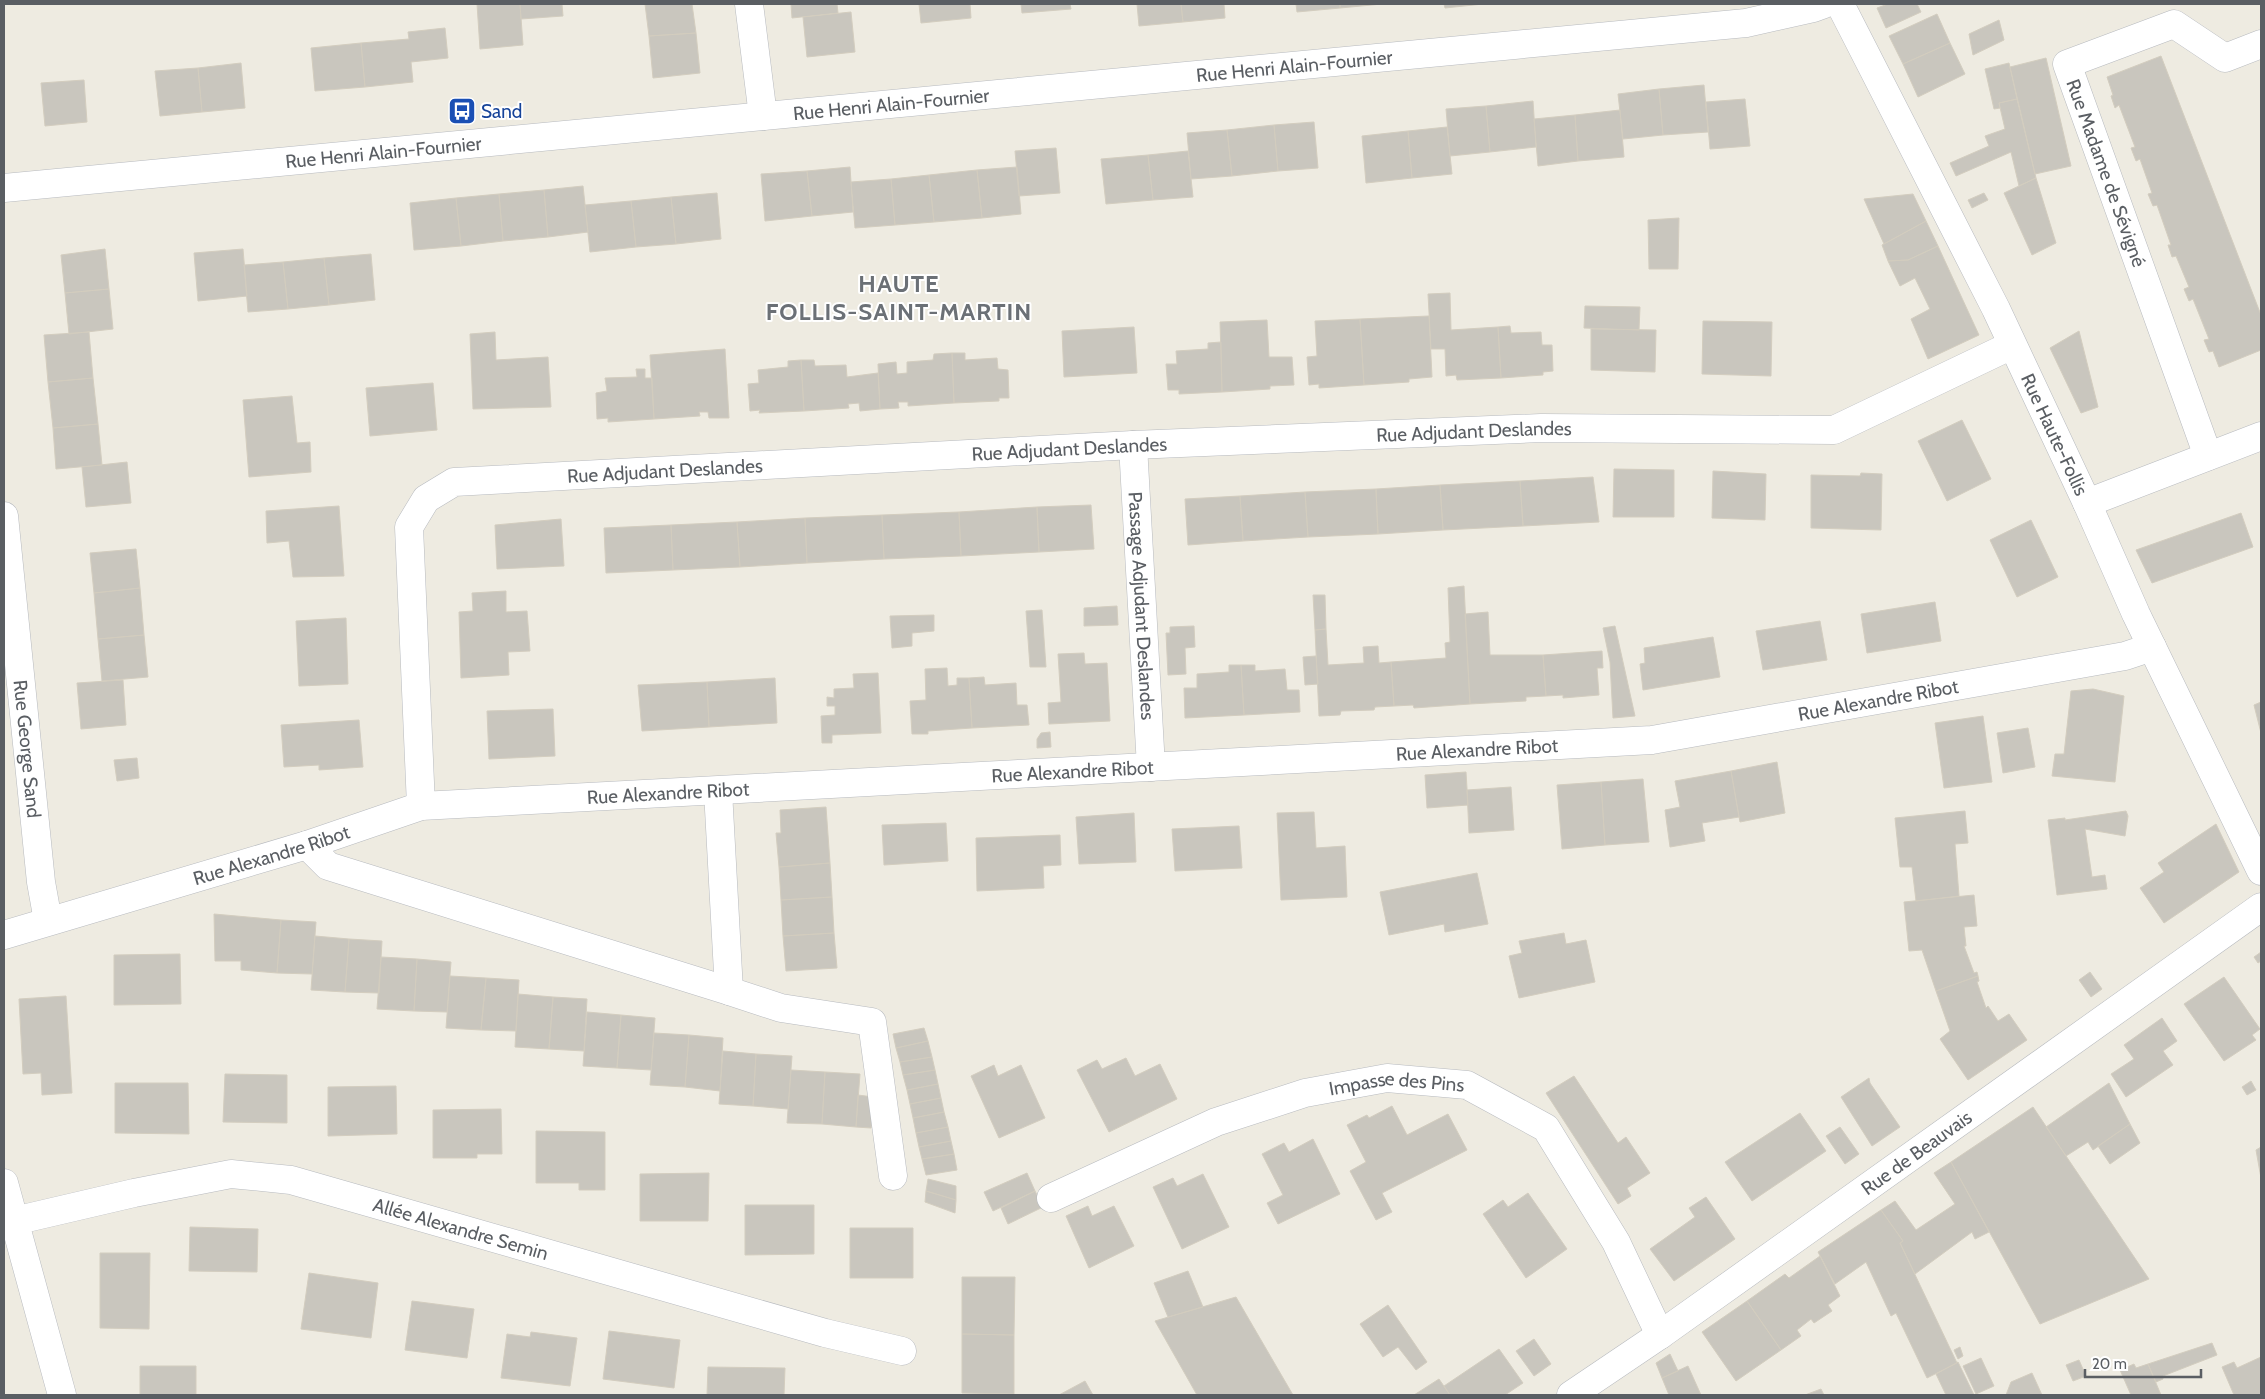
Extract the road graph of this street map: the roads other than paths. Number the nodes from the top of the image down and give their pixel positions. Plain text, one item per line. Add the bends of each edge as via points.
1 (749, 4) edge
2 (1824, 4) edge
3 (1840, 4) edge
4 (2261, 44) edge
5 (762, 116) junction
6 (4, 188) edge
7 (2012, 345) junction
8 (2261, 436) edge
9 (1133, 446) junction
10 (2208, 456) junction
11 (2087, 503) junction
12 (4, 516) edge
13 (2152, 647) junction
14 (1150, 766) junction
15 (718, 791) junction
16 (421, 806) junction
17 (307, 845) junction
18 (2261, 871) edge
19 (2261, 907) edge
20 (48, 921) junction
21 (4, 935) edge
22 (729, 991) junction
23 (893, 1176) dead end
24 (4, 1183) edge
25 (1051, 1198) dead end
26 (14, 1221) junction
27 (1660, 1335) junction
28 (902, 1351) dead end
29 (62, 1395) edge
30 (1571, 1395) edge

1 - 5 street
2 - 5 street, Rue Henri Alain-Fournier via 1746,23
3 - 7 street, Rue Haute-Follis
4 - 10 street, Rue Madame de Sévigné via 2224,58 2174,24 2067,64
5 - 6 street, Rue Henri Alain-Fournier
7 - 9 street, Rue Adjudant Deslandes via 1834,430 1541,428
7 - 11 street, Rue Haute-Follis
8 - 10 street
9 - 14 street, Passage Adjudant Deslandes
9 - 16 street, Rue Adjudant Deslandes via 454,482 426,499 409,526
10 - 11 street
11 - 13 street, Rue Haute-Follis
12 - 20 street, Rue George Sand via 41,882
13 - 14 street, Rue Alexandre Ribot via 2126,656 1652,740
13 - 18 street, Rue Haute-Follis
14 - 15 street, Rue Alexandre Ribot
15 - 16 street, Rue Alexandre Ribot
15 - 22 street
16 - 17 street, Rue Alexandre Ribot
17 - 20 street, Rue Alexandre Ribot
17 - 22 street via 328,866
19 - 27 street, Rue de Beauvais
20 - 21 street, Rue Alexandre Ribot
22 - 23 street via 780,1008 872,1022
24 - 26 street
25 - 27 street, Impasse des Pins via 1216,1122 1305,1093 1387,1078 1467,1085 1546,1128 1616,1242
26 - 28 street, Allée Alexandre Semin via 231,1174 291,1180 825,1333
26 - 29 street
27 - 30 street, Rue de Beauvais

